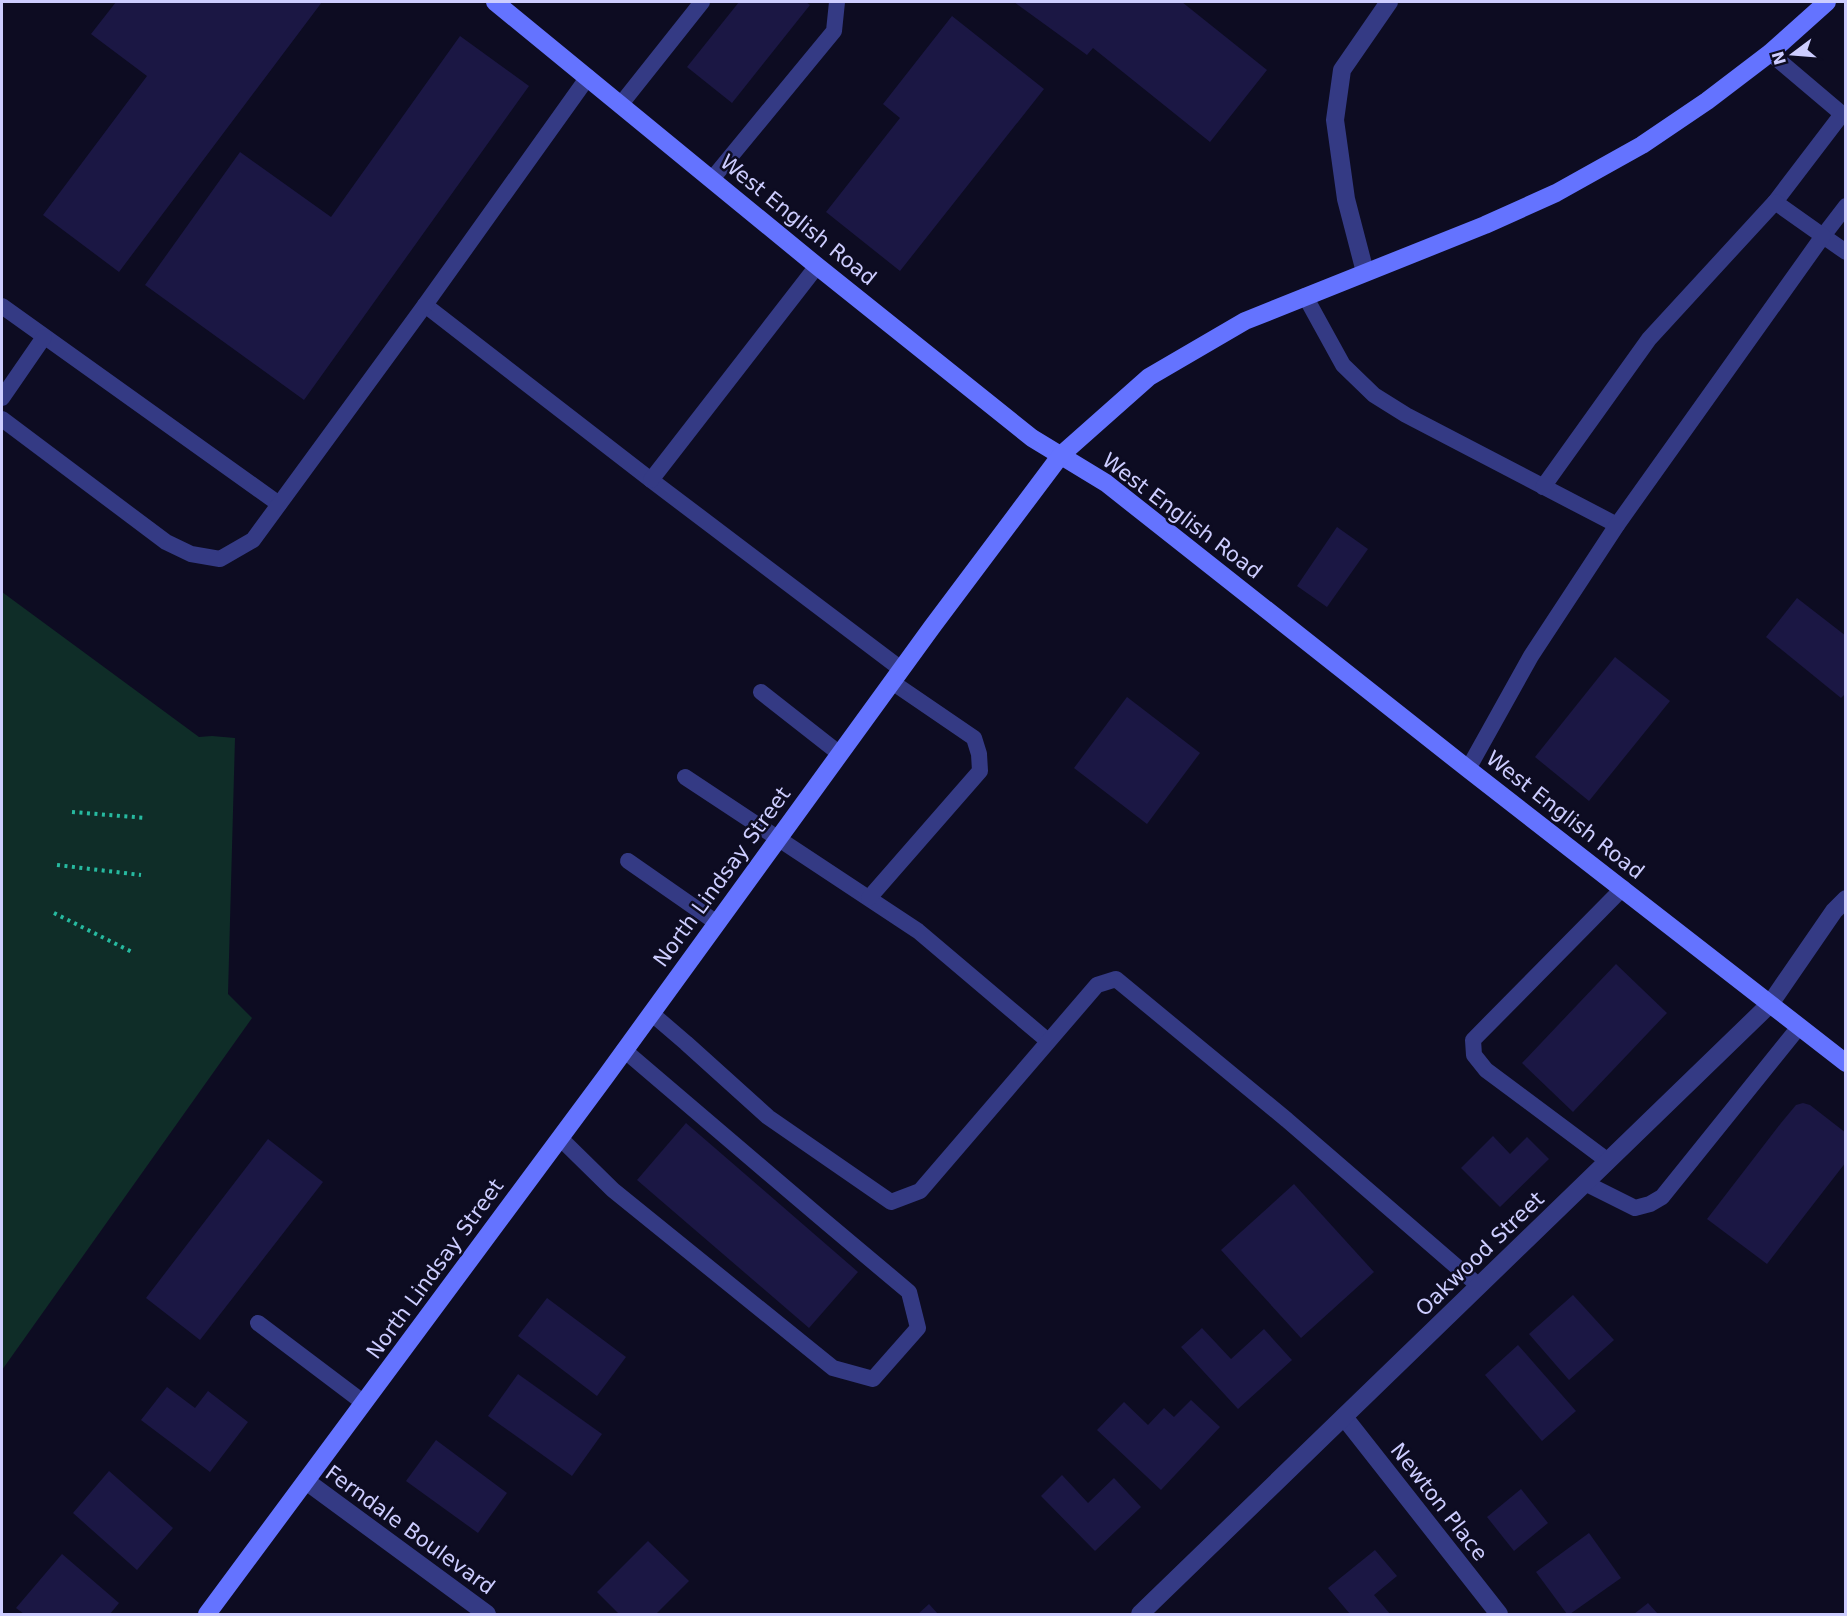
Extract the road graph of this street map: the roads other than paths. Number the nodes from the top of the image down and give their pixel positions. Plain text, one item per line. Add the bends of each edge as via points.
1 (495, 2) edge
2 (702, 2) edge
3 (837, 2) edge
4 (1389, 2) edge
5 (1827, 2) edge
6 (1770, 53) junction
7 (588, 77) junction
8 (621, 104) junction
9 (1844, 115) edge
10 (711, 178) junction
11 (1774, 202) junction
12 (1845, 206) edge
13 (1823, 236) junction
14 (1845, 252) edge
15 (818, 266) junction
16 (1365, 272) junction
17 (1305, 296) junction
18 (425, 305) junction
19 (2, 306) edge
20 (44, 337) junction
21 (2, 398) edge
22 (2, 419) edge
23 (1061, 455) junction
24 (651, 480) junction
25 (1543, 487) junction
26 (279, 504) junction
27 (1617, 525) junction
28 (897, 676) junction
29 (761, 692) dead end
30 (840, 754) junction
31 (1468, 769) junction
32 (685, 777) dead end
33 (778, 839) junction
34 (628, 861) dead end
35 (1845, 885) edge
36 (1623, 888) junction
37 (869, 898) junction
38 (1840, 905) edge
39 (717, 923) junction
40 (1770, 1004) junction
41 (651, 1013) junction
42 (1799, 1027) junction
43 (1048, 1041) junction
44 (624, 1050) junction
45 (1845, 1063) edge
46 (560, 1138) junction
47 (1608, 1161) junction
48 (1585, 1183) junction
49 (1479, 1286) junction
50 (258, 1323) dead end
51 (364, 1403) junction
52 (1344, 1417) junction
53 (306, 1481) junction
54 (207, 1614) edge
55 (487, 1614) edge
56 (1140, 1614) edge
57 (1499, 1614) edge

1 - 7 main road, West English Road
2 - 8 lane
3 - 10 lane via 834,32
4 - 16 street via 1342,70 1335,120 1346,199
5 - 6 main road, North Lindsay Street
6 - 9 lane
6 - 16 main road, North Lindsay Street via 1642,145 1556,192 1485,225
7 - 8 main road, West English Road
7 - 18 lane
8 - 10 main road, West English Road
9 - 11 lane
10 - 15 main road, West English Road
11 - 13 lane
11 - 25 lane via 1649,339
12 - 13 lane
13 - 14 lane
13 - 27 lane
15 - 23 main road, West English Road via 1032,438
15 - 24 lane
16 - 17 main road, North Lindsay Street
17 - 23 main road, North Lindsay Street via 1245,321 1149,377
17 - 25 lane via 1343,365 1374,395
18 - 24 lane
18 - 26 lane
19 - 20 lane
20 - 21 lane
20 - 26 lane
22 - 26 lane via 166,542 191,554 220,559 253,540
23 - 28 main road, North Lindsay Street
23 - 31 main road, West English Road via 1106,483
24 - 28 lane
25 - 27 lane
27 - 31 lane via 1531,656
28 - 30 main road, North Lindsay Street
28 - 37 lane via 974,738 980,771
29 - 30 lane
30 - 33 main road, North Lindsay Street
31 - 36 main road, West English Road
32 - 33 lane
33 - 37 lane
33 - 39 main road, North Lindsay Street
34 - 39 lane
35 - 38 street, Oakwood Street
36 - 40 main road, West English Road
36 - 47 lane via 1473,1040 1474,1055 1486,1070
37 - 43 lane via 918,932
38 - 40 street, Oakwood Street
39 - 41 main road, North Lindsay Street
40 - 42 main road, West English Road
40 - 47 street, Oakwood Street
41 - 43 lane via 768,1117 891,1202 920,1191
41 - 44 main road, North Lindsay Street
42 - 45 main road, West English Road
42 - 48 lane via 1662,1197 1635,1208
43 - 49 lane via 1097,985 1116,979
44 - 46 main road, North Lindsay Street
44 - 46 lane via 909,1292 918,1328 873,1379 833,1368 613,1190
46 - 51 main road, North Lindsay Street
47 - 48 street, Oakwood Street
48 - 49 street, Oakwood Street
49 - 52 street, Oakwood Street
50 - 51 lane
51 - 53 main road, North Lindsay Street
52 - 56 street, Oakwood Street
52 - 57 street, Newton Place
53 - 54 main road, North Lindsay Street
53 - 55 street, Ferndale Boulevard

